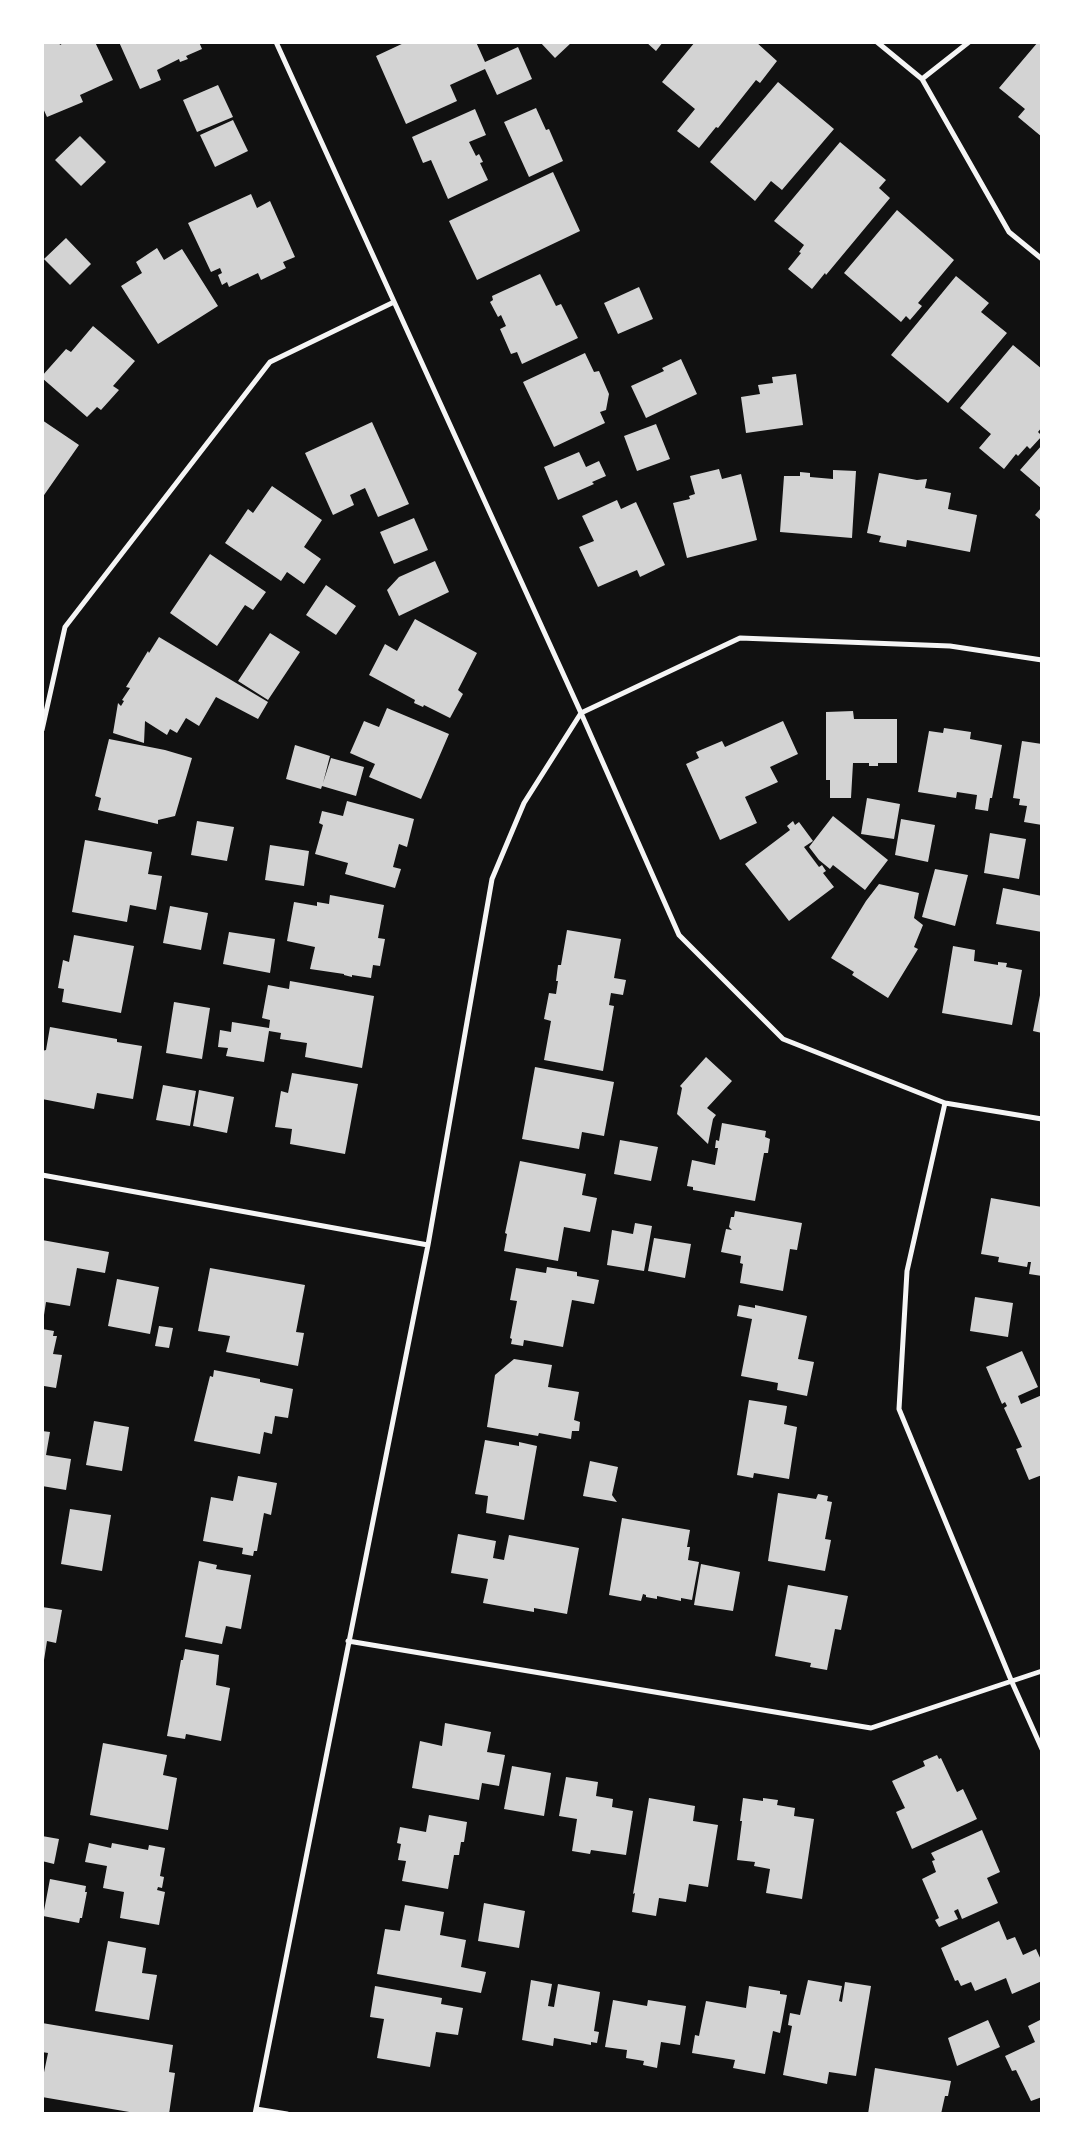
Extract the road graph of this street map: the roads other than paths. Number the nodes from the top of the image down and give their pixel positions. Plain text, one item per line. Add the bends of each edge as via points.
1 (276, 42) edge
2 (877, 42) edge
3 (969, 42) edge
4 (922, 79) junction
5 (1042, 259) edge
6 (394, 302) junction
7 (1042, 660) edge
8 (581, 713) junction
9 (42, 730) edge
10 (945, 1103) junction
11 (1042, 1119) edge
12 (42, 1175) edge
13 (428, 1245) junction
14 (348, 1641) junction
15 (1042, 1671) edge
16 (1011, 1680) junction
17 (1042, 1749) edge
18 (256, 2111) edge
19 (287, 2114) edge

1 - 6 street
2 - 4 street
3 - 4 street
4 - 5 street via 1009,232
6 - 8 street
6 - 9 street via 270,362 65,628
7 - 8 street via 950,646 740,638
8 - 10 street via 679,935 783,1039
8 - 13 street via 524,803 492,879
10 - 11 street
10 - 16 street via 907,1271 898,1409
12 - 13 street
13 - 14 street
14 - 16 street via 870,1728
14 - 18 street
15 - 16 street
16 - 17 street
18 - 19 street

